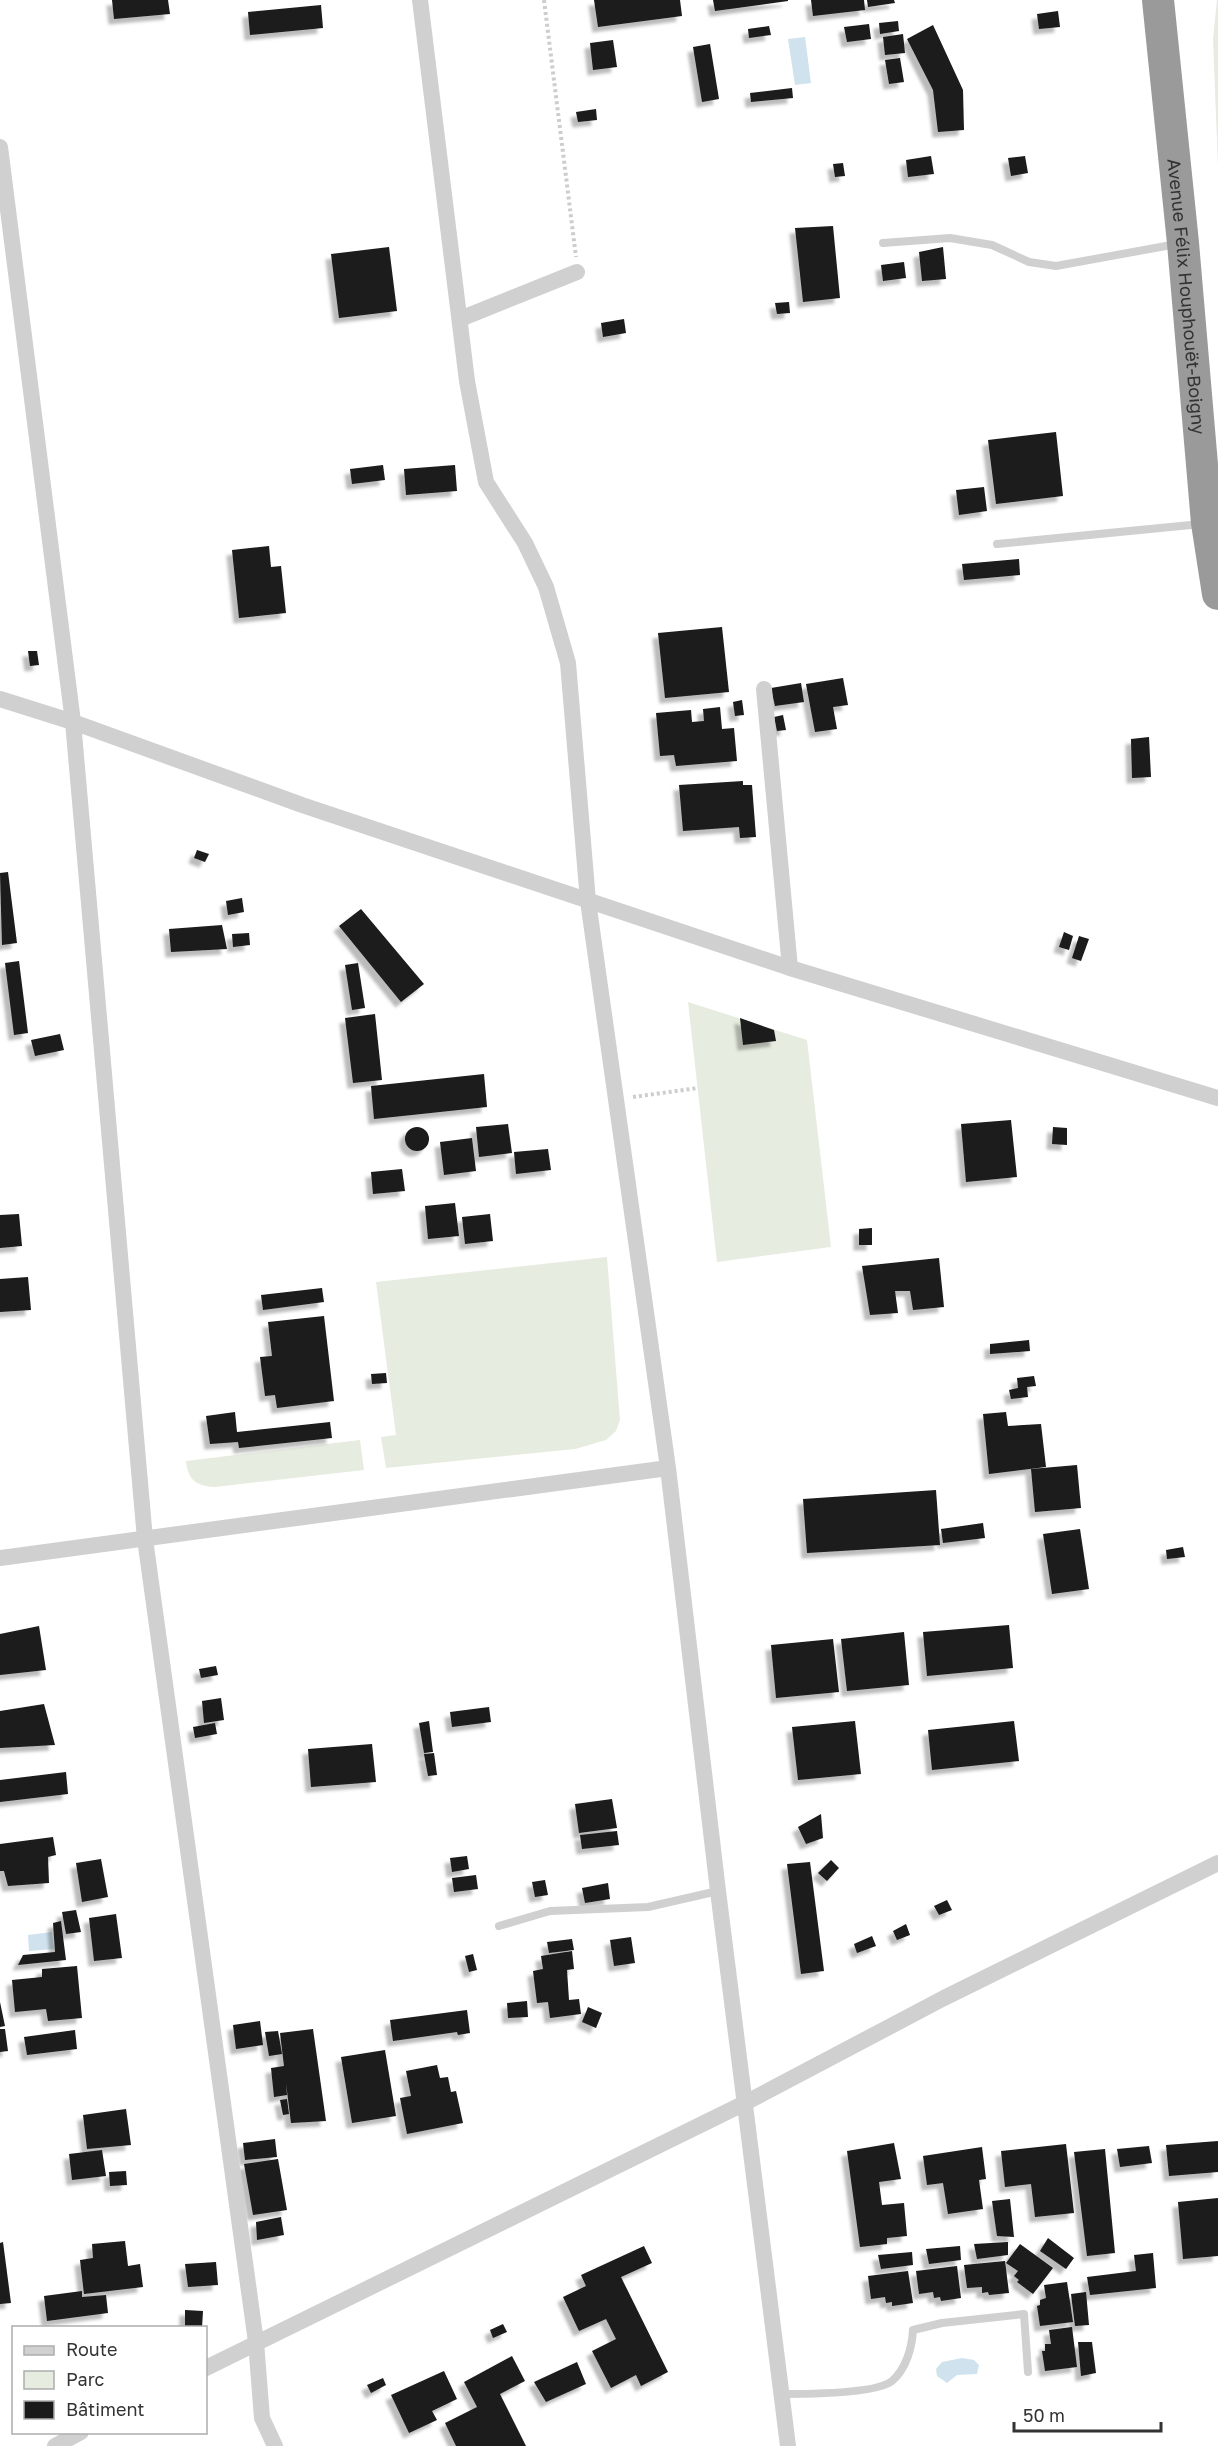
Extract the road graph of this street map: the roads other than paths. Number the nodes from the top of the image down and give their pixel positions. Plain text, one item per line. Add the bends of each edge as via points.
1 (420, 0) edge
2 (1158, 0) edge
3 (0, 147) edge
4 (883, 243) dead end
5 (1183, 243) junction
6 (578, 272) road end
7 (460, 319) junction
8 (1207, 523) junction
9 (997, 544) dead end
10 (1218, 594) edge
11 (764, 689) dead end
12 (0, 699) edge
13 (73, 722) junction
14 (588, 901) junction
15 (790, 968) junction
16 (1218, 1098) edge
17 (668, 1468) junction
18 (145, 1539) junction
19 (0, 1558) edge
20 (1218, 1863) edge
21 (718, 1891) junction
22 (499, 1926) dead end
23 (745, 2103) junction
24 (256, 2342) junction
25 (207, 2367) edge
26 (1028, 2372) dead end
27 (782, 2394) junction
28 (79, 2434) edge
29 (55, 2446) edge
30 (274, 2446) edge
31 (788, 2446) edge

1 - 7 street
2 - 5 highway, Avenue Félix Houphouët-Boigny
3 - 13 street
4 - 5 lane via 951,238 992,246 1029,262 1056,266
5 - 8 highway, Avenue Félix Houphouët-Boigny
6 - 7 street
7 - 14 street via 486,482 525,543 546,587 568,663
8 - 9 lane
8 - 10 highway, Avenue Félix Houphouët-Boigny
11 - 15 street
12 - 13 street
13 - 14 street via 302,805
13 - 18 street
14 - 15 street
14 - 17 street
15 - 16 street
17 - 18 street
17 - 21 street
18 - 19 street
18 - 24 street
20 - 23 street via 944,1998
21 - 22 lane via 648,1907 550,1911
21 - 23 street
23 - 24 street
23 - 27 street
24 - 25 street
24 - 30 street via 262,2418
26 - 27 lane via 1024,2314 914,2330 905,2362 892,2381 875,2389
27 - 31 street
28 - 29 street

